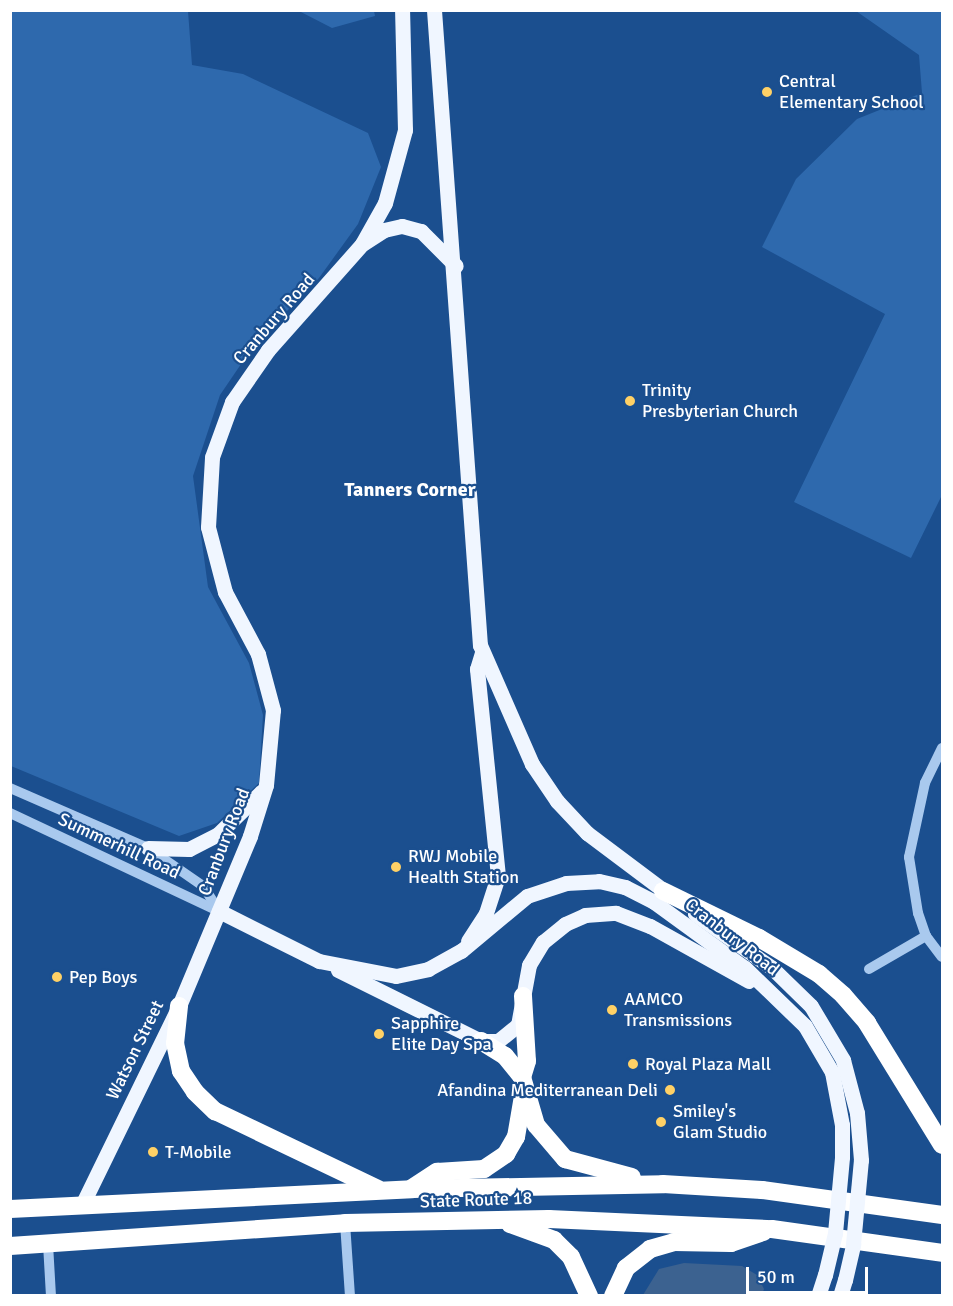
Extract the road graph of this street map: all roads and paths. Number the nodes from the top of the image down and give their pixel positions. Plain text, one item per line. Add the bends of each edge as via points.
1 (402, 10) edge
2 (435, 10) edge
3 (362, 244) junction
4 (456, 266) junction
5 (482, 653) junction
6 (942, 748) edge
7 (267, 785) junction
8 (10, 788) edge
9 (10, 813) edge
10 (148, 848) junction
11 (663, 891) junction
12 (219, 911) junction
13 (926, 936) junction
14 (461, 951) junction
15 (942, 957) edge
16 (319, 961) junction
17 (869, 969) dead end
18 (523, 996) junction
19 (782, 1002) junction
20 (179, 1006) junction
21 (481, 1041) junction
22 (523, 1084) junction
23 (942, 1145) edge
24 (663, 1184) junction
25 (412, 1188) junction
26 (380, 1190) junction
27 (82, 1205) junction
28 (10, 1209) edge
29 (942, 1215) edge
30 (500, 1219) junction
31 (345, 1223) junction
32 (772, 1229) junction
33 (48, 1244) junction
34 (10, 1246) edge
35 (942, 1253) edge
36 (51, 1296) edge
37 (350, 1296) edge
38 (589, 1296) edge
39 (613, 1296) edge
40 (818, 1296) edge
41 (840, 1296) edge

1 - 3 main road, Cranbury Road via 405,129 398,168 385,203
2 - 4 main road, Cranbury Road
3 - 4 main road via 384,230 402,226 421,231
3 - 7 main road, Cranbury Road via 268,350 232,402 212,457 208,527 225,592 258,654 273,710
4 - 5 main road, Cranbury Road
5 - 11 main road, Cranbury Road via 495,672 512,723 532,764 558,801 587,833
5 - 14 main road via 477,669 498,876 486,913
6 - 13 street via 925,783 909,857
7 - 10 main road via 245,812 217,836 189,849
7 - 12 main road, Cranbury Road
8 - 10 street, Summerhill Road
9 - 12 street, Summerhill Road
10 - 12 street, Summerhill Road via 202,886
11 - 23 highway via 759,938 819,974 843,995 867,1023
11 - 41 main road, Cranbury Road, bridge via 772,968 812,1006 843,1060 857,1113 861,1160 853,1244
12 - 16 main road, Cranbury Road
12 - 20 main road, Watson Street
13 - 15 street
13 - 17 street
14 - 16 main road, Cranbury Road via 428,969 396,976
14 - 19 main road, Cranbury Road via 527,896 566,883 598,881 654,902 744,968
16 - 21 main road
18 - 19 main road via 529,965 543,942 565,924 585,915 616,913 650,926
18 - 21 main road via 518,1025 510,1034 498,1041
18 - 22 highway via 527,1061
19 - 40 main road, Cranbury Road, bridge via 806,1026 832,1072 842,1125 836,1233
20 - 26 highway via 175,1043 182,1071 195,1092 215,1111
20 - 27 main road, Watson Street
21 - 22 highway via 505,1056
22 - 24 highway via 536,1125 565,1159
22 - 25 highway via 516,1137 506,1154 484,1169 437,1173
24 - 25 highway, State Route 18
24 - 29 highway, State Route 18 via 762,1190
25 - 26 highway, State Route 18
26 - 27 highway, State Route 18
27 - 28 highway, State Route 18
30 - 31 highway, State Route 18
30 - 32 highway, State Route 18 via 658,1221
30 - 38 highway via 554,1240 571,1257
31 - 33 highway, State Route 18
31 - 37 street
32 - 35 highway, State Route 18
32 - 39 highway via 730,1243 674,1242 650,1249 626,1268
33 - 34 highway, State Route 18
33 - 36 street

